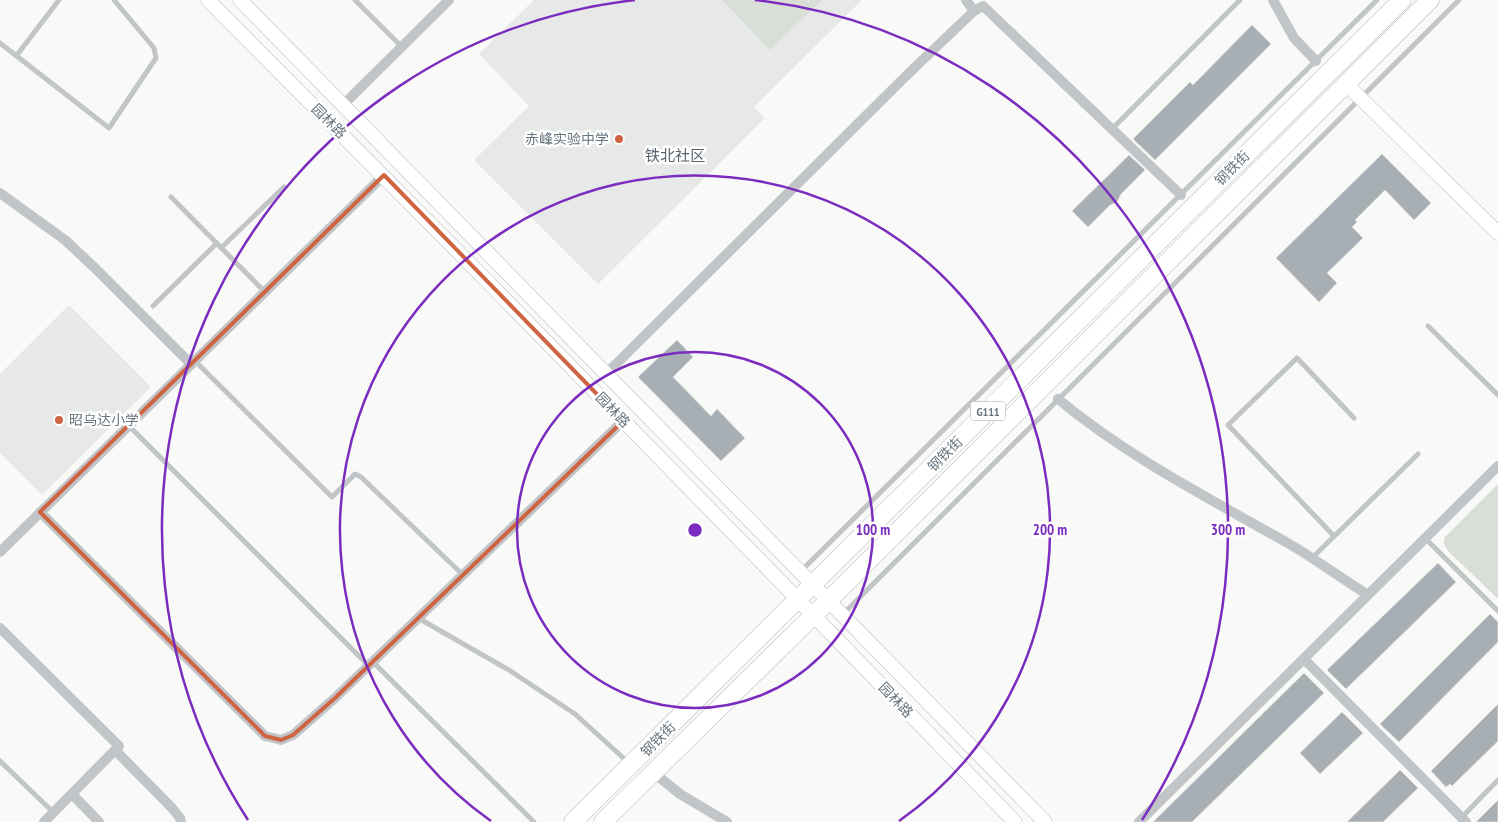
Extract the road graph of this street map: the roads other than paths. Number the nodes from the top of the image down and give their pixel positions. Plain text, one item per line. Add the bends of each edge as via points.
1 (59, 0) edge
2 (114, 0) edge
3 (208, 0) edge
4 (240, 0) edge
5 (354, 0) edge
6 (449, 0) edge
7 (966, 0) edge
8 (1240, 0) edge
9 (1272, 0) edge
10 (1377, 0) edge
11 (1402, 0) edge
12 (1430, 0) edge
13 (1459, 0) edge
14 (974, 12) junction
15 (0, 42) edge
16 (402, 47) junction
17 (17, 56) junction
18 (1316, 61) junction
19 (1346, 84) junction
20 (1360, 98) junction
21 (343, 105) junction
22 (1112, 129) junction
23 (384, 175) junction
24 (284, 187) dead end
25 (0, 193) edge
26 (1181, 195) junction
27 (171, 197) dead end
28 (1498, 233) edge
29 (219, 246) junction
30 (265, 292) junction
31 (153, 306) dead end
32 (1428, 326) dead end
33 (193, 362) junction
34 (606, 373) junction
35 (1498, 395) edge
36 (1058, 399) junction
37 (1354, 418) dead end
38 (623, 420) junction
39 (129, 426) junction
40 (1418, 454) dead end
41 (1498, 466) edge
42 (40, 512) junction
43 (1334, 536) junction
44 (1425, 538) junction
45 (0, 552) edge
46 (1312, 559) junction
47 (801, 572) junction
48 (463, 575) junction
49 (814, 584) junction
50 (1368, 596) junction
51 (798, 600) junction
52 (829, 600) junction
53 (1498, 612) edge
54 (843, 614) junction
55 (814, 616) junction
56 (418, 618) junction
57 (0, 628) edge
58 (1304, 659) junction
59 (370, 663) junction
60 (115, 750) junction
61 (0, 761) edge
62 (632, 765) junction
63 (654, 773) junction
64 (1498, 780) edge
65 (72, 794) junction
66 (53, 813) junction
67 (1464, 820) edge
68 (44, 822) edge
69 (99, 822) edge
70 (181, 822) edge
71 (534, 822) edge
72 (574, 822) edge
73 (603, 822) edge
74 (726, 822) edge
75 (1015, 822) edge
76 (1045, 822) edge
77 (1139, 822) edge

1 - 17 lane
2 - 17 lane via 154,48 156,58 109,128
3 - 23 street, 园林路
4 - 21 street, 园林路
5 - 16 lane
6 - 16 street
7 - 14 street
8 - 22 lane
9 - 18 street via 1294,38
10 - 18 lane
11 - 49 highway, 钢铁街 / G111
12 - 19 highway, 钢铁街
13 - 20 lane
14 - 22 street via 983,6
14 - 34 street
15 - 17 lane
16 - 21 street
18 - 26 lane
19 - 20 street
19 - 52 highway, 钢铁街
20 - 28 street
20 - 36 lane
21 - 34 street, 园林路
22 - 26 street
23 - 30 street
23 - 38 street, 园林路
24 - 29 lane
25 - 33 street via 64,240
26 - 47 lane
27 - 29 lane
29 - 30 lane
29 - 31 lane
30 - 33 street
32 - 35 lane
33 - 39 street
33 - 48 lane via 332,497 355,474 361,477
34 - 47 street, 园林路
36 - 46 street via 1089,425 1138,458
36 - 54 lane
37 - 43 lane via 1297,358 1228,424
38 - 48 street
38 - 51 street, 园林路
39 - 42 street
39 - 59 lane
40 - 43 lane
41 - 44 street
42 - 45 street
42 - 59 street via 264,736 281,740 293,735
43 - 46 lane
44 - 50 street
44 - 53 lane
46 - 50 street
47 - 49 street, 园林路
48 - 56 street
49 - 51 highway, 钢铁街 / G111
49 - 52 street, 园林路
50 - 58 street
51 - 55 street, 园林路
51 - 62 highway, 钢铁街 / G111
52 - 54 street, 园林路
52 - 55 highway, 钢铁街
54 - 76 street, 园林路
55 - 63 highway, 钢铁街
55 - 75 street, 园林路
56 - 59 street
56 - 62 lane via 509,670 567,709
57 - 60 street via 119,746
58 - 67 street
58 - 77 street
59 - 71 lane
60 - 65 street
60 - 70 street via 172,808
61 - 66 lane
62 - 72 highway, 钢铁街 / G111
63 - 73 highway, 钢铁街
63 - 74 street via 680,794
64 - 67 lane
65 - 66 street
65 - 69 street
66 - 68 street

